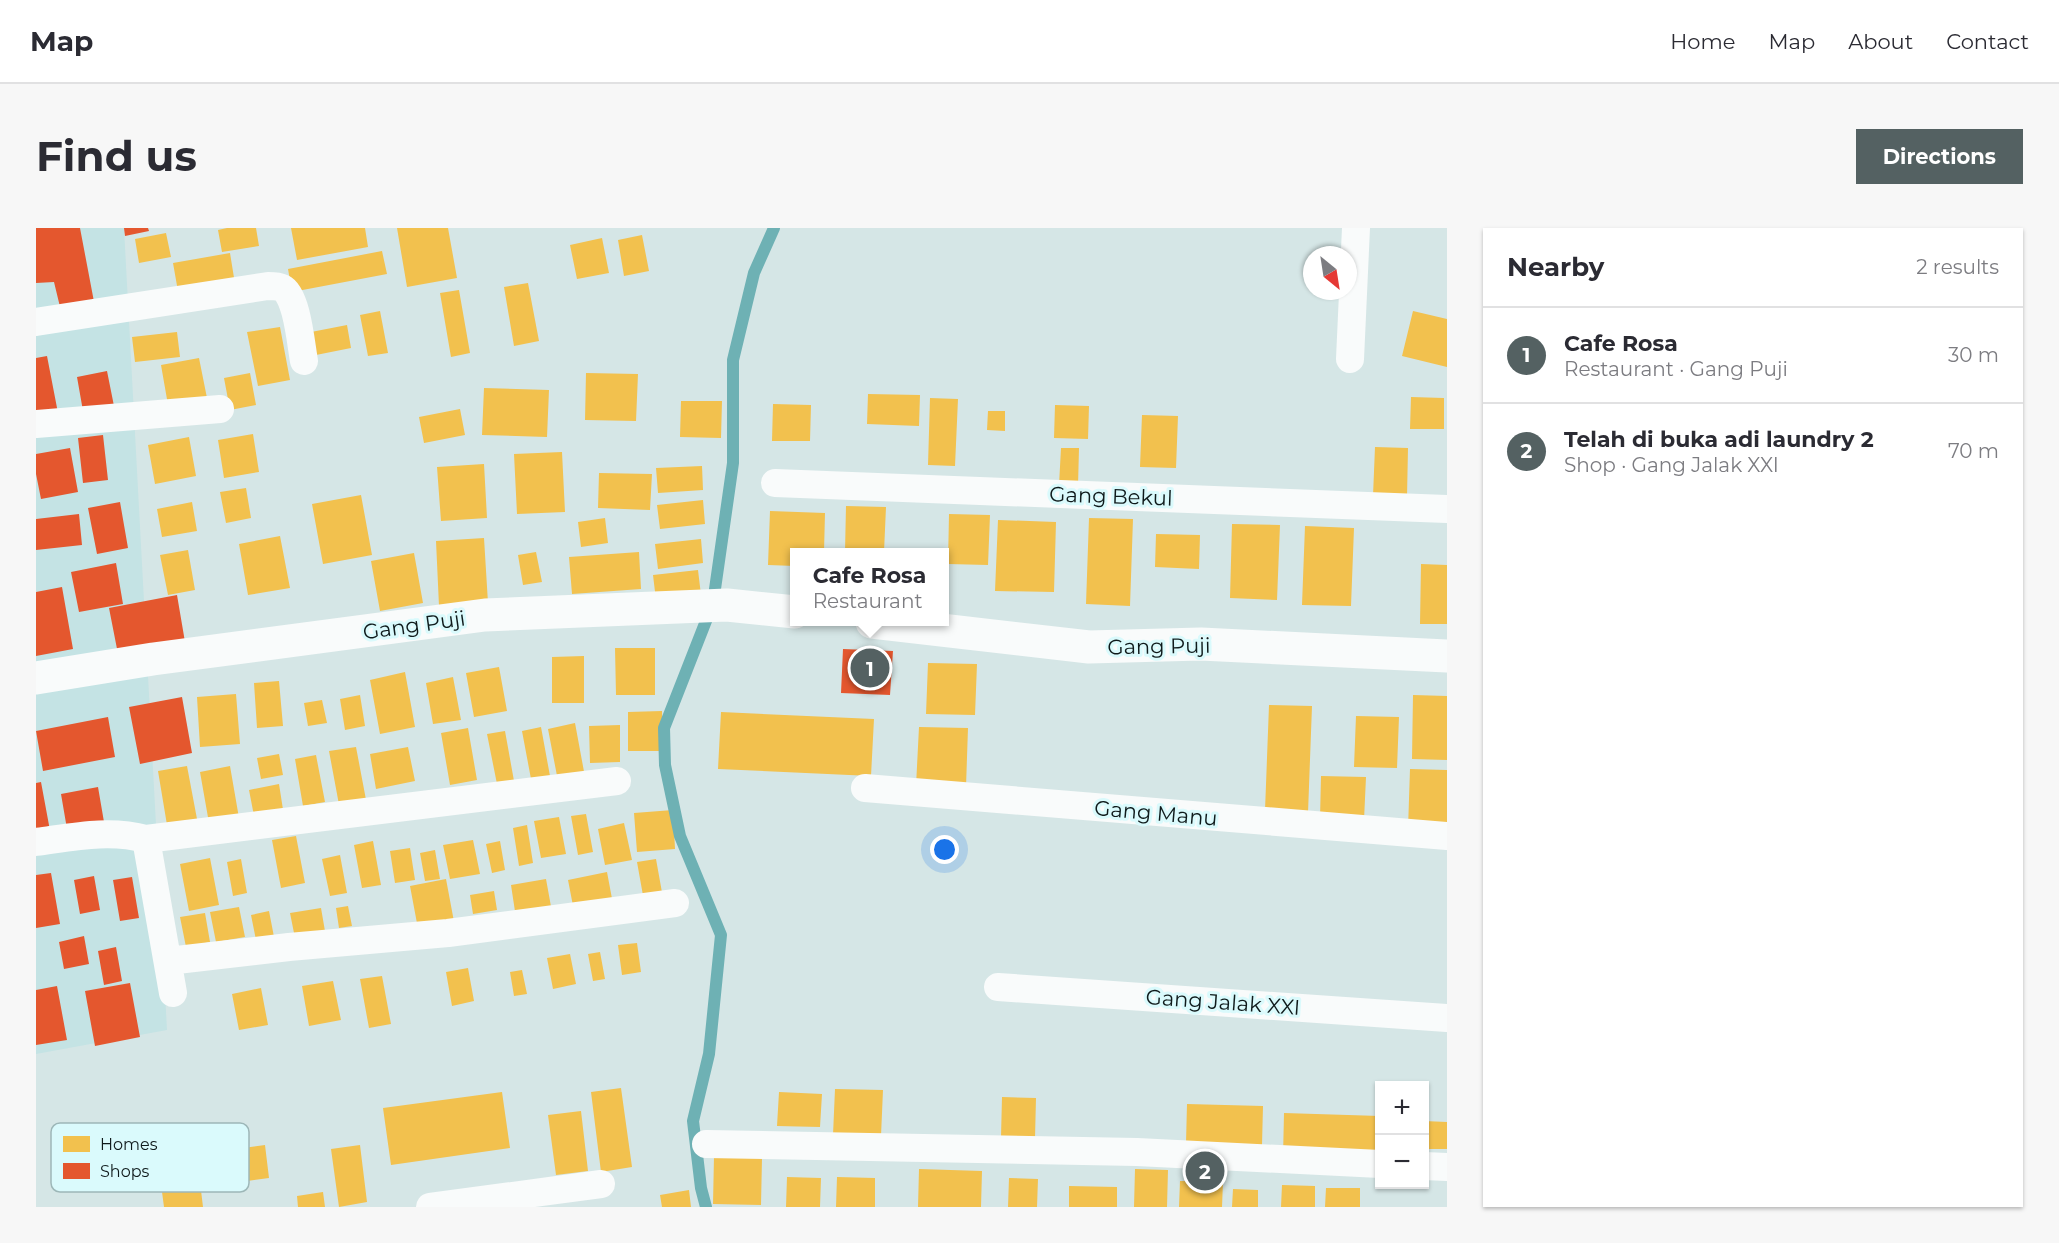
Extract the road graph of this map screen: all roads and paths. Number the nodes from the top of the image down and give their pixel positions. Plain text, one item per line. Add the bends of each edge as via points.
1 (1356, 228) edge
2 (36, 322) edge
3 (1350, 359) dead end
4 (304, 362) dead end
5 (220, 409) dead end
6 (36, 424) edge
7 (775, 483) dead end
8 (1447, 510) edge
9 (790, 611) edge
10 (914, 626) edge
11 (1447, 656) edge
12 (36, 678) edge
13 (617, 781) dead end
14 (865, 788) dead end
15 (1447, 836) edge
16 (146, 839) junction
17 (36, 842) edge
18 (675, 903) dead end
19 (168, 962) junction
20 (998, 987) dead end
21 (173, 993) dead end
22 (1447, 1018) edge
23 (706, 1144) dead end
24 (1375, 1164) edge
25 (1429, 1166) edge
26 (1447, 1167) edge
27 (601, 1184) dead end
28 (430, 1207) edge

1 - 3 street
2 - 4 street via 281,287 293,302
5 - 6 street
7 - 8 street, Gang Bekul
9 - 12 street, Gang Puji via 727,605 485,615
10 - 11 street, Gang Puji via 1089,647 1201,644
13 - 16 street
14 - 15 street, Gang Manu
16 - 17 street via 111,832
16 - 19 street
18 - 19 street via 448,933
19 - 21 street
20 - 22 street, Gang Jalak XXI
23 - 24 street via 1137,1152
25 - 26 street
27 - 28 street

